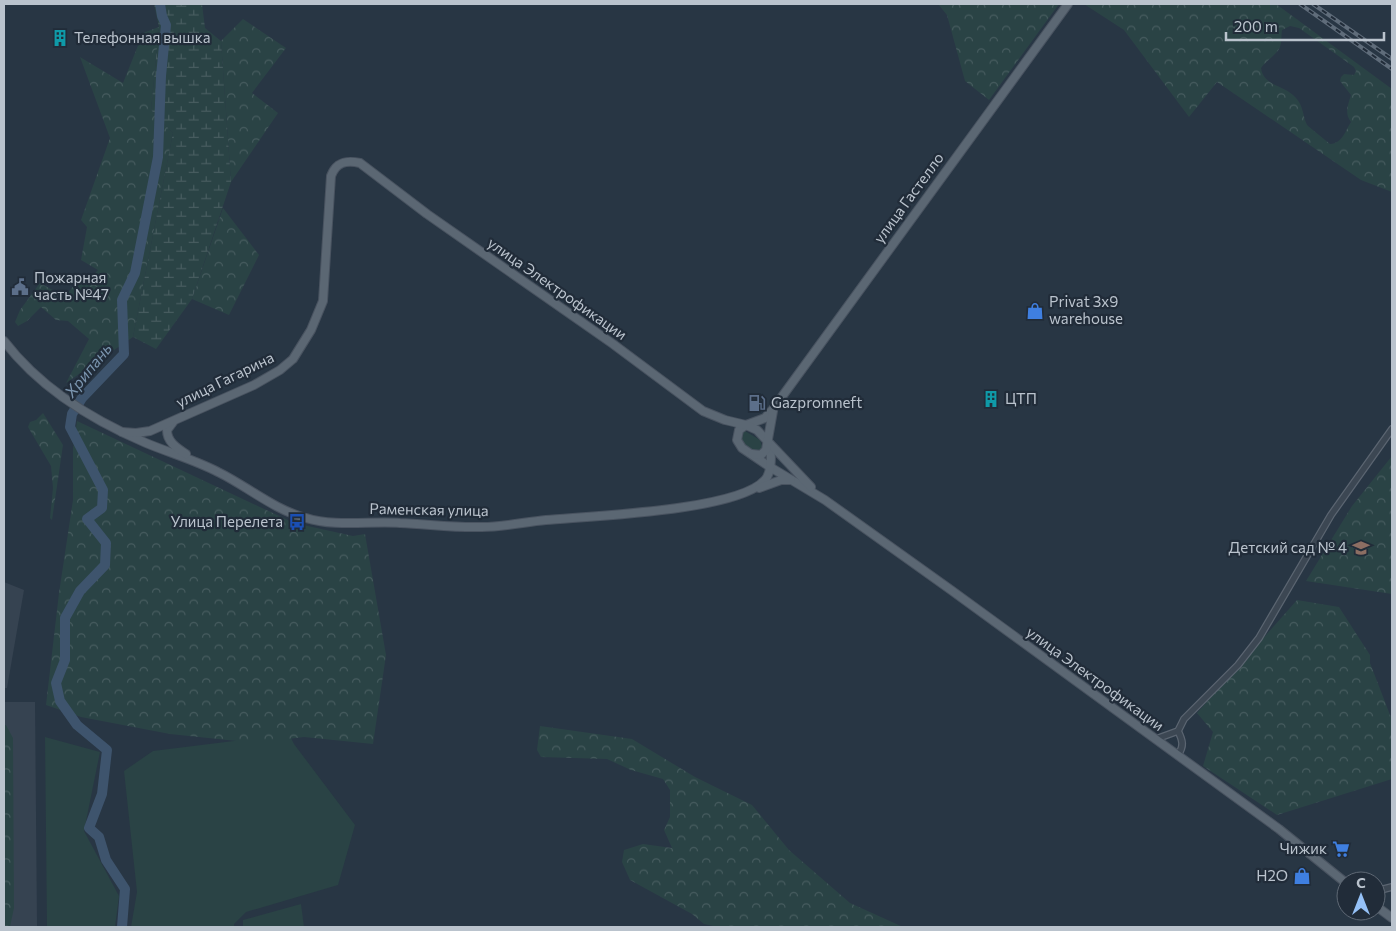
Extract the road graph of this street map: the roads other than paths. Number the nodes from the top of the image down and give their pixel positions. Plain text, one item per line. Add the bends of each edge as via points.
1 (1068, 4) edge
2 (360, 163) joint
3 (4, 341) edge
4 (774, 409) junction
5 (174, 420) junction
6 (746, 425) junction
7 (1392, 429) edge
8 (150, 431) junction
9 (122, 432) junction
10 (768, 441) junction
11 (148, 444) junction
12 (751, 454) junction
13 (194, 460) junction
14 (770, 467) junction
15 (791, 480) junction
16 (748, 492) junction
17 (825, 500) junction
18 (1178, 731) junction
19 (1156, 739) junction
20 (1178, 756) junction
21 (1336, 875) edge

1 - 4 main road, улица Гастелло
2 - 5 main road, улица Гагарина via 346,161 335,167 331,176 323,301 311,330 293,359 254,384
2 - 6 main road, улица Электрофикации via 703,411
3 - 9 main road, Раменская улица via 37,377 70,402
4 - 6 main road, улица Гастелло via 766,418
4 - 10 main road, улица Гастелло
5 - 8 main road, улица Гагарина
5 - 13 main road via 167,430 168,438
6 - 10 main road
6 - 12 main road via 739,430 736,440
7 - 18 street via 1330,514 1259,638 1238,665 1184,719
8 - 9 main road, улица Гагарина
8 - 11 main road via 161,433 164,438 160,445
9 - 11 main road, Раменская улица
10 - 12 main road via 764,453
10 - 14 main road, улица Гастелло
10 - 17 main road via 801,479
11 - 13 main road, Раменская улица
12 - 14 main road
13 - 16 main road, Раменская улица via 289,512 318,521 483,527 676,508 725,500
14 - 15 main road
14 - 16 main road, Раменская улица via 765,481
15 - 16 main road via 781,480
15 - 17 main road
17 - 19 main road, улица Электрофикации
18 - 19 street
18 - 20 street via 1183,743
19 - 20 main road, улица Электрофикации
20 - 21 main road, улица Электрофикации

